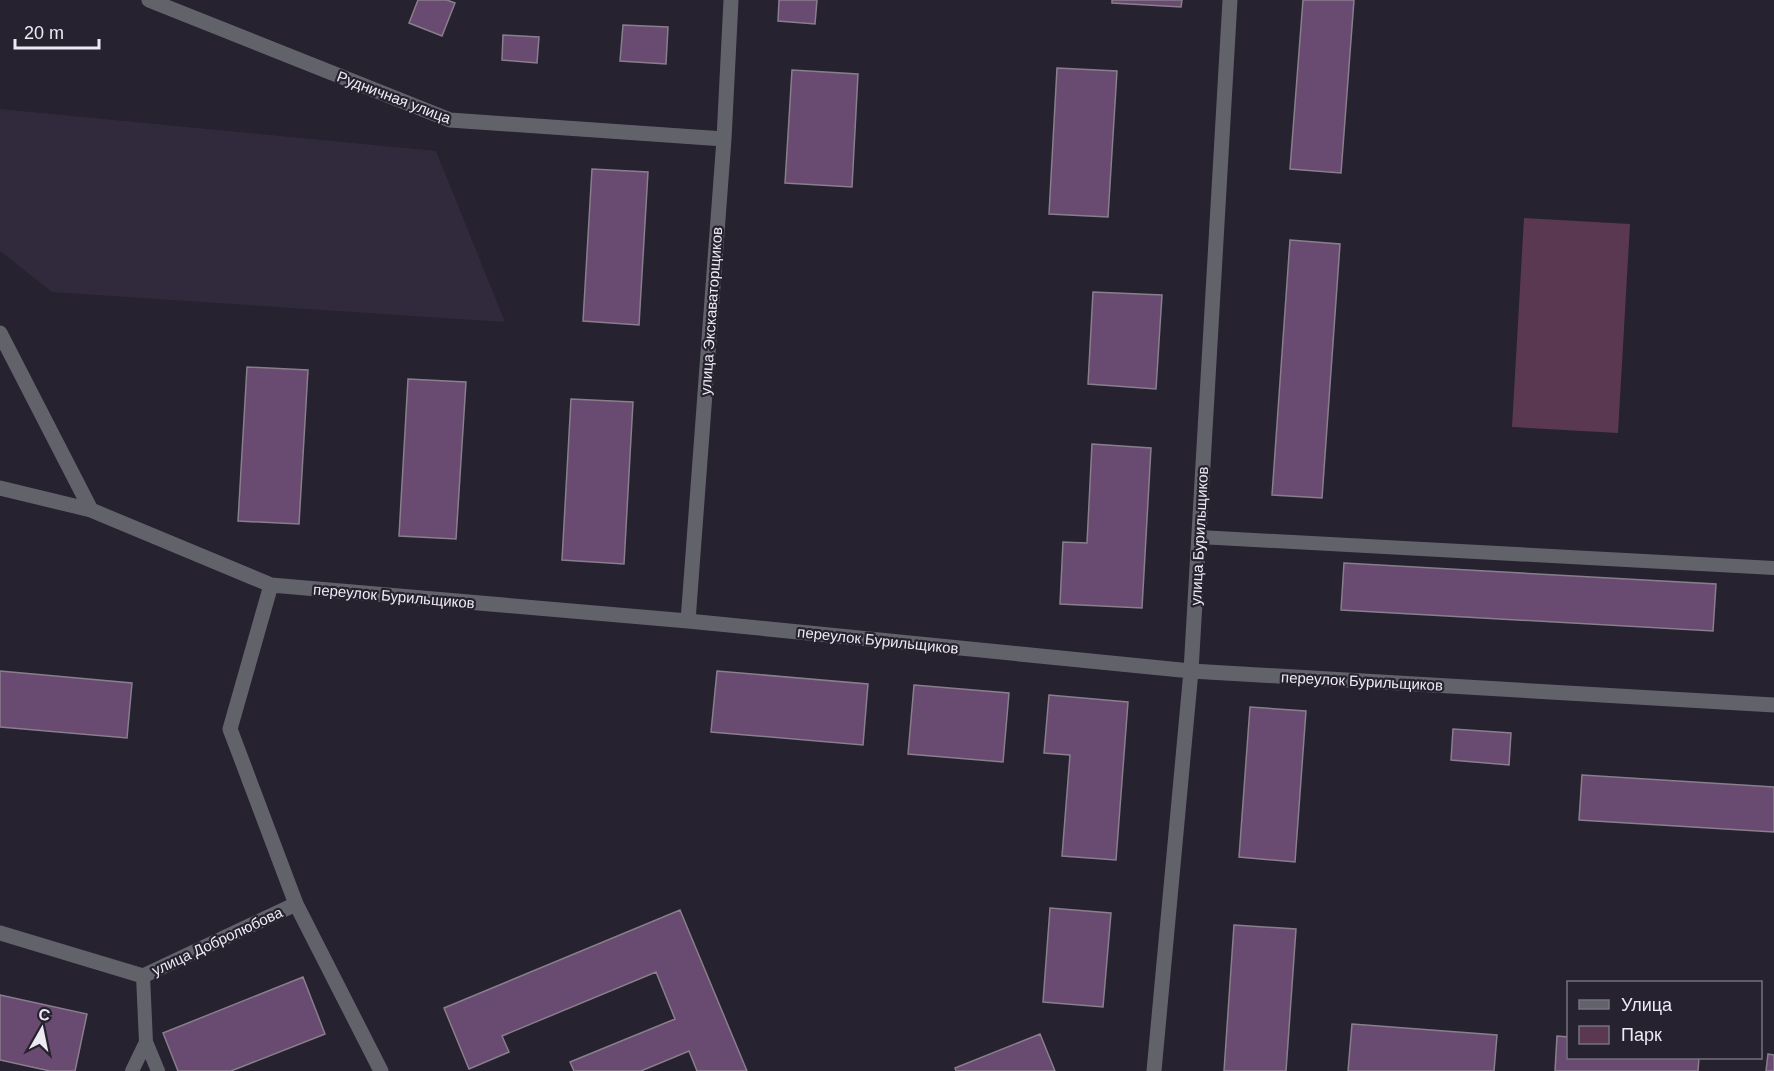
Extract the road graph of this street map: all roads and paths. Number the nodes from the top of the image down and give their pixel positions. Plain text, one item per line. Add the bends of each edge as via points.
1 (149, 0) edge
2 (731, 0) edge
3 (1230, 0) edge
4 (724, 139) junction
5 (0, 333) edge
6 (0, 488) edge
7 (92, 510) junction
8 (1199, 537) junction
9 (1774, 568) edge
10 (272, 585) junction
11 (688, 621) junction
12 (1191, 671) junction
13 (1774, 705) edge
14 (296, 904) junction
15 (0, 933) edge
16 (143, 976) junction
17 (146, 1042) junction
18 (378, 1070) edge
19 (132, 1071) edge
20 (158, 1071) edge
21 (1154, 1071) edge

1 - 4 street, Рудничная улица via 450,120
2 - 4 street, улица Экскаваторщиков
3 - 8 street, улица Бурильщиков
4 - 11 street, улица Экскаваторщиков
5 - 7 street
6 - 7 street, переулок Бурильщиков
7 - 10 street, переулок Бурильщиков
8 - 9 lane
8 - 12 street, улица Бурильщиков
10 - 11 street, переулок Бурильщиков
10 - 14 street via 230,729
11 - 12 street, переулок Бурильщиков
12 - 13 street, переулок Бурильщиков
12 - 21 street, улица Бурильщиков
14 - 16 street, улица Добролюбова
14 - 18 street
15 - 16 street, улица Добролюбова
16 - 17 lane
17 - 19 lane
17 - 20 lane

